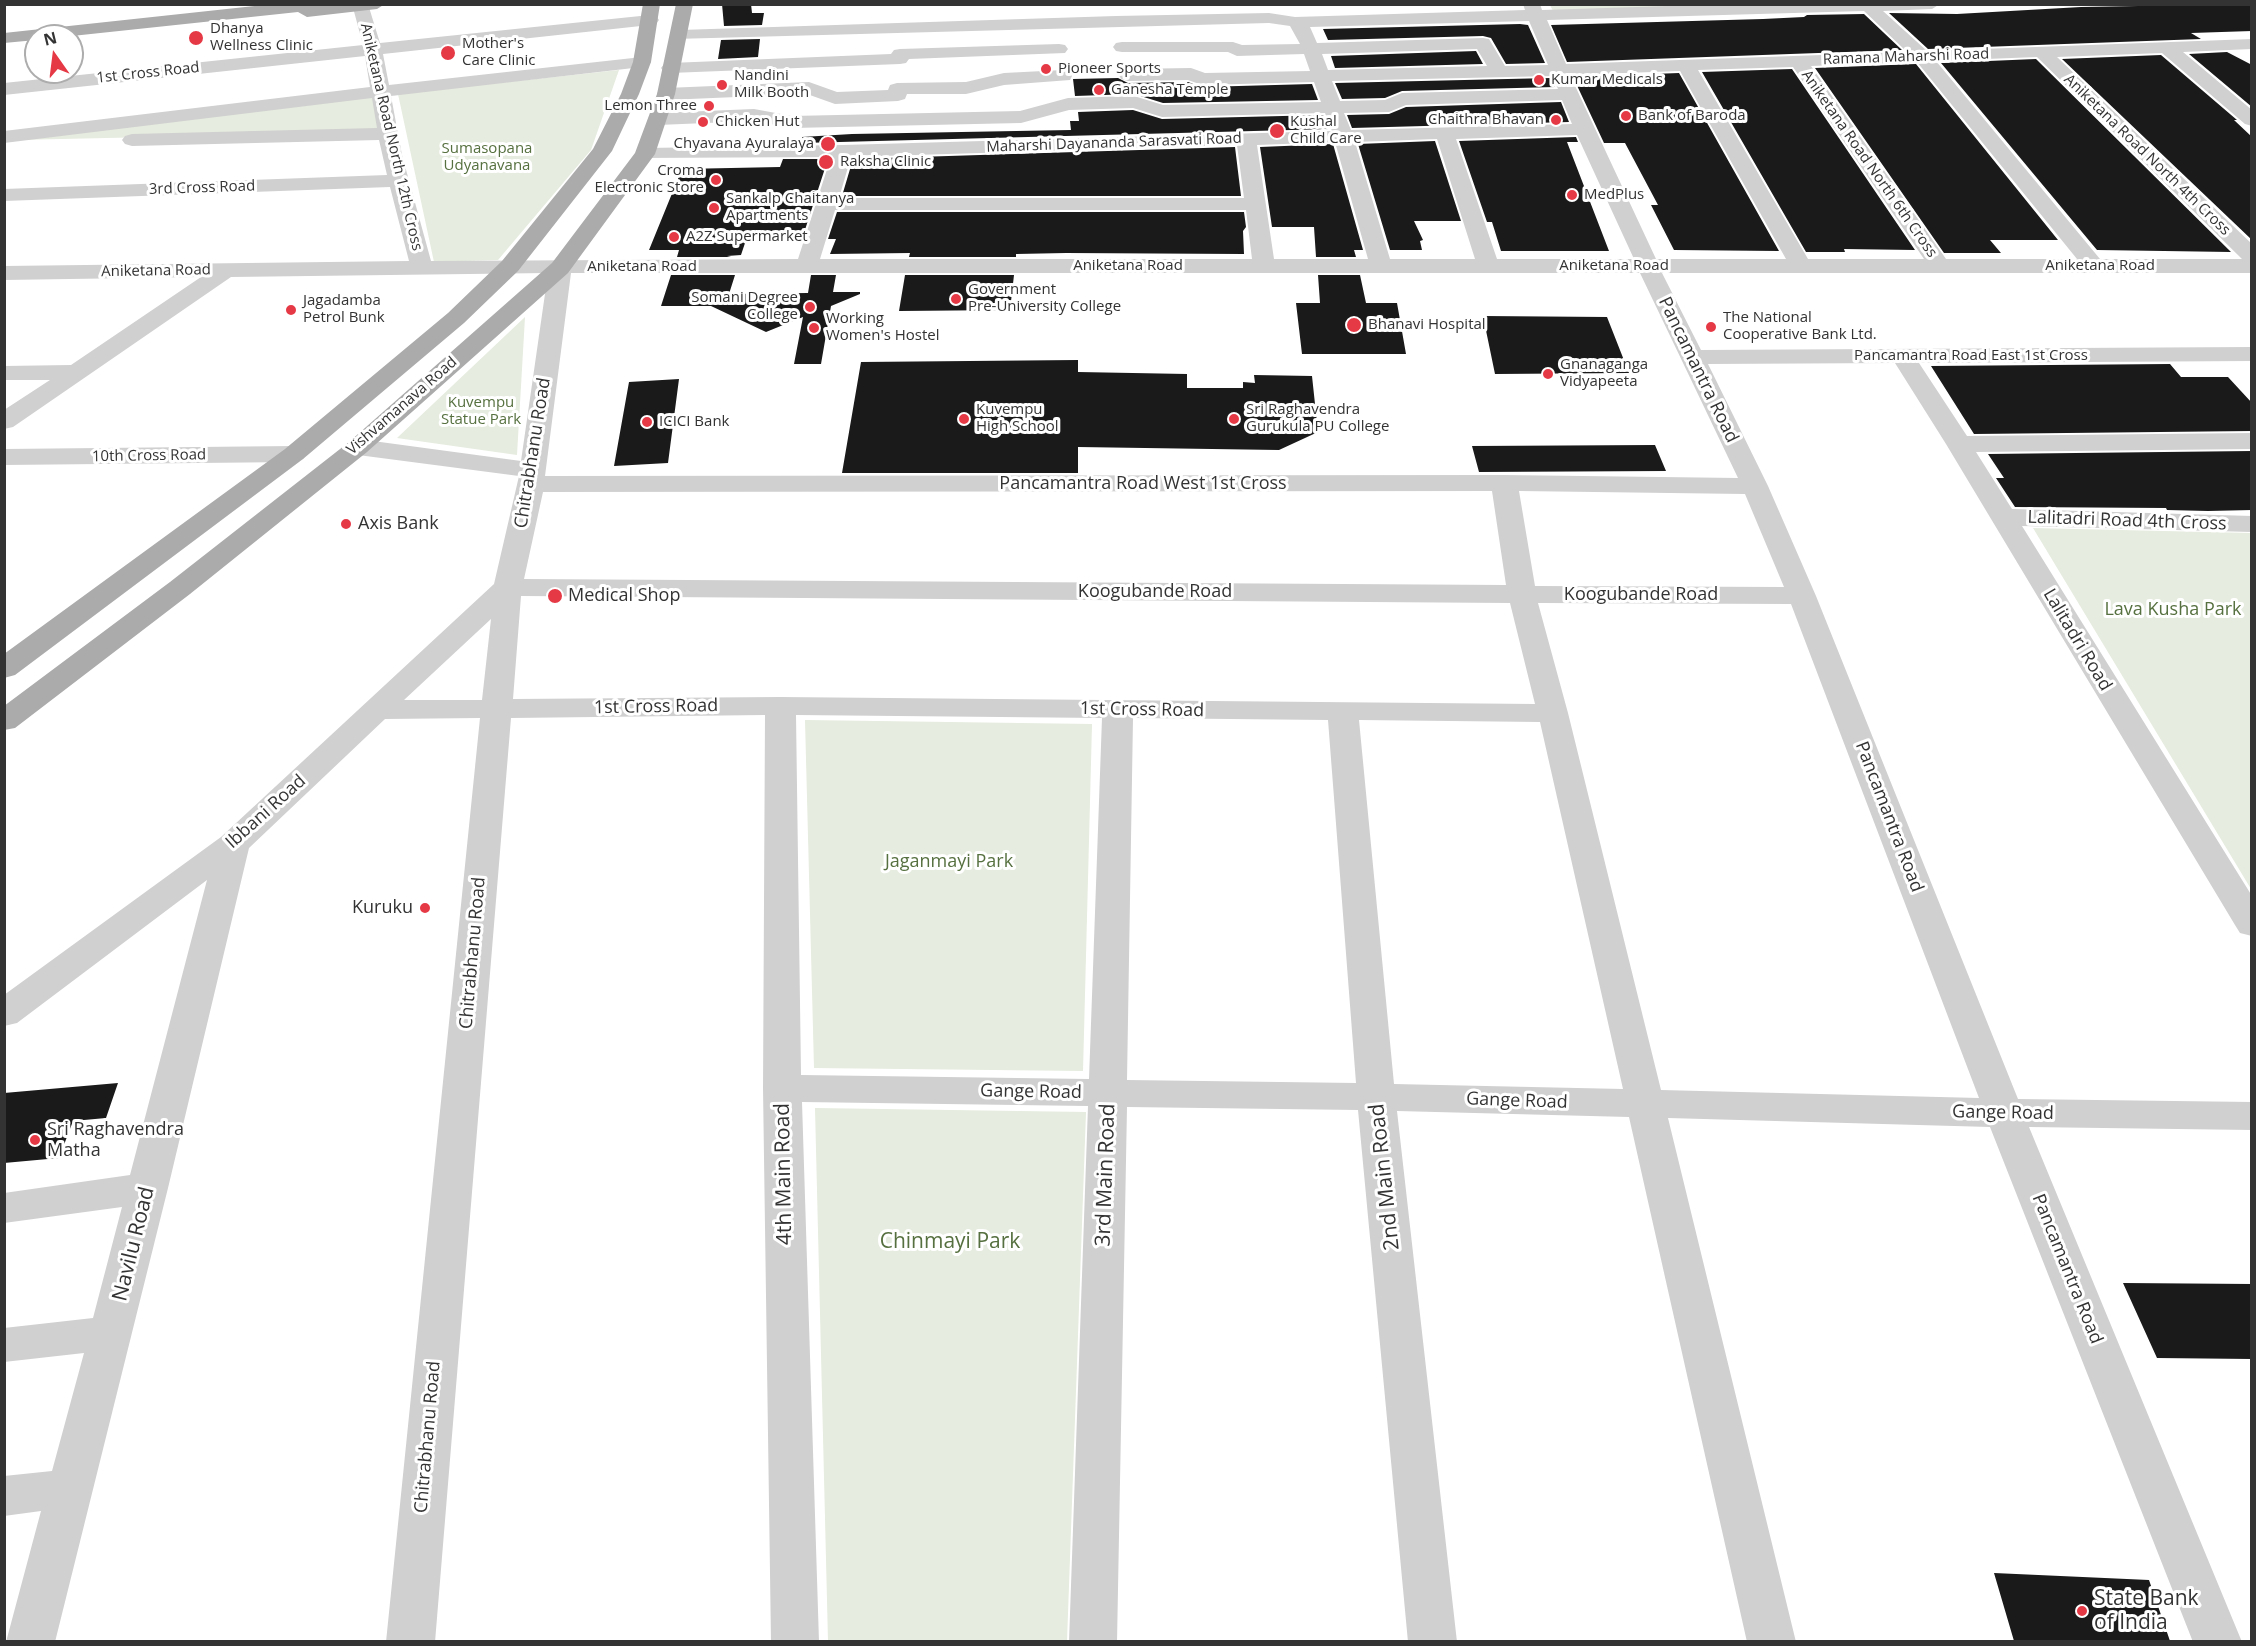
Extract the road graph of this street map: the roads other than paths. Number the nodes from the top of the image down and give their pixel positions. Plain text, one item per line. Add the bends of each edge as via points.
1 (327, 4) edge
2 (685, 4) edge
3 (1932, 4) edge
4 (369, 5) edge
5 (1868, 6) edge
6 (1266, 10) edge
7 (1534, 10) edge
8 (1468, 11) edge
9 (651, 12) edge
10 (1084, 13) edge
11 (1116, 21) junction
12 (1055, 22) junction
13 (1295, 22) junction
14 (903, 27) junction
15 (84, 35) edge
16 (680, 35) junction
17 (4, 38) edge
18 (24, 41) edge
19 (4, 43) edge
20 (1483, 43) junction
21 (2252, 44) edge
22 (1122, 47) junction
23 (2166, 47) junction
24 (374, 49) junction
25 (1311, 49) junction
26 (1059, 50) junction
27 (2042, 52) junction
28 (900, 56) junction
29 (1922, 56) junction
30 (1798, 61) junction
31 (642, 62) junction
32 (1686, 65) junction
33 (670, 68) junction
34 (1499, 72) junction
35 (1128, 75) junction
36 (1063, 76) junction
37 (1320, 76) junction
38 (1565, 82) junction
39 (4, 88) edge
40 (382, 91) junction
41 (898, 92) junction
42 (666, 94) junction
43 (1134, 102) junction
44 (1068, 104) junction
45 (1333, 107) junction
46 (658, 119) junction
47 (898, 119) junction
48 (2252, 120) edge
49 (1584, 129) junction
50 (1444, 132) junction
51 (389, 134) junction
52 (1343, 135) junction
53 (4, 137) edge
54 (1246, 139) junction
55 (4, 143) edge
56 (896, 149) junction
57 (843, 151) junction
58 (645, 154) junction
59 (399, 182) junction
60 (4, 195) edge
61 (826, 204) junction
62 (1254, 204) junction
63 (2252, 257) edge
64 (1800, 265) junction
65 (510, 266) junction
66 (807, 266) junction
67 (1264, 266) junction
68 (1381, 266) junction
69 (1488, 266) junction
70 (1648, 266) junction
71 (1940, 266) junction
72 (2252, 266) edge
73 (422, 267) junction
74 (2095, 267) junction
75 (560, 268) junction
76 (226, 270) junction
77 (4, 273) edge
78 (2252, 354) edge
79 (1902, 356) junction
80 (1691, 357) junction
81 (78, 372) junction
82 (4, 373) edge
83 (4, 422) edge
84 (2252, 441) edge
85 (1959, 444) junction
86 (357, 447) junction
87 (294, 454) junction
88 (4, 457) edge
89 (532, 477) junction
90 (1504, 483) junction
91 (1755, 486) junction
92 (2002, 517) junction
93 (2252, 524) edge
94 (508, 586) junction
95 (1521, 595) junction
96 (1802, 596) junction
97 (4, 669) edge
98 (780, 706) junction
99 (495, 709) junction
100 (376, 710) junction
101 (1118, 710) junction
102 (1343, 712) junction
103 (1553, 713) junction
104 (4, 721) edge
105 (233, 844) junction
106 (2252, 925) edge
107 (4, 1014) edge
108 (782, 1088) junction
109 (1108, 1093) junction
110 (1376, 1097) junction
111 (1645, 1104) junction
112 (2004, 1113) junction
113 (2252, 1116) edge
114 (148, 1188) junction
115 (4, 1208) edge
116 (111, 1333) junction
117 (4, 1345) edge
118 (71, 1488) junction
119 (4, 1496) edge
120 (30, 1641) edge
121 (410, 1641) edge
122 (795, 1641) edge
123 (1093, 1641) edge
124 (1433, 1641) edge
125 (1772, 1641) edge
126 (2218, 1641) edge

1 - 17 main road
2 - 16 main road, Vishvamanava Road
3 - 5 street
4 - 15 main road
4 - 24 street, Aniketana Road North 12th Cross
5 - 7 street
5 - 29 street
6 - 8 street via 1341,6 1388,13
6 - 11 street
6 - 13 street
7 - 8 street
7 - 38 street, Pancamantra Road
8 - 13 street
8 - 20 street
9 - 24 street, 1st Cross Road
9 - 31 main road, Vishvamanava Road
10 - 11 street
10 - 12 street
11 - 22 street
12 - 14 street
12 - 26 street
13 - 25 street
14 - 16 street
14 - 28 street
16 - 33 main road, Vishvamanava Road
18 - 19 main road
20 - 25 street
20 - 34 street
21 - 23 street, Ramana Maharshi Road
22 - 25 street
22 - 35 street
23 - 27 street, Ramana Maharshi Road
23 - 48 street
24 - 39 street, 1st Cross Road
24 - 40 street, Aniketana Road North 12th Cross
25 - 37 street
26 - 28 street
26 - 36 street
27 - 29 street, Ramana Maharshi Road
27 - 63 street, Aniketana Road North 4th Cross
28 - 33 street
28 - 41 street
29 - 30 street, Ramana Maharshi Road
29 - 74 street
30 - 32 street, Ramana Maharshi Road
30 - 71 street, Aniketana Road North 6th Cross
31 - 40 street
31 - 65 main road, Vishvamanava Road via 602,151
32 - 38 street, Ramana Maharshi Road
32 - 64 street
33 - 42 main road, Vishvamanava Road
34 - 37 street
34 - 38 street
35 - 37 street via 1191,74 1202,79
35 - 43 street
36 - 41 street
36 - 44 street
37 - 45 street
38 - 45 street via 1402,99 1389,106
38 - 49 street, Pancamantra Road
40 - 51 street, Aniketana Road North 12th Cross
40 - 53 street
41 - 42 street via 835,98 809,88
41 - 47 street
42 - 46 main road, Vishvamanava Road
43 - 44 street
43 - 45 street via 1162,111
44 - 47 street via 1021,117
45 - 52 street
46 - 47 street via 754,115 792,122
46 - 58 main road, Vishvamanava Road
47 - 56 street
49 - 50 street, Maharshi Dayananda Sarasvati Road
49 - 70 street, Pancamantra Road
50 - 52 street, Maharshi Dayananda Sarasvati Road
50 - 69 street
51 - 55 street
51 - 59 street, Aniketana Road North 12th Cross
52 - 54 street, Maharshi Dayananda Sarasvati Road
52 - 68 street
54 - 56 street, Maharshi Dayananda Sarasvati Road
54 - 62 street
56 - 57 street, Maharshi Dayananda Sarasvati Road
57 - 58 street, Maharshi Dayananda Sarasvati Road
57 - 61 street
58 - 75 main road, Vishvamanava Road
59 - 60 street, 3rd Cross Road
59 - 73 street, Aniketana Road North 12th Cross
61 - 62 street
61 - 66 street
62 - 67 street
64 - 70 street, Aniketana Road
64 - 71 street, Aniketana Road
65 - 73 street, Aniketana Road
65 - 75 street, Aniketana Road
65 - 87 main road, Vishvamanava Road via 456,318
66 - 67 street, Aniketana Road
66 - 75 street, Aniketana Road
67 - 68 street, Aniketana Road
68 - 69 street, Aniketana Road
69 - 70 street, Aniketana Road
70 - 80 street, Pancamantra Road
71 - 74 street, Aniketana Road
72 - 74 street, Aniketana Road
73 - 76 street, Aniketana Road
75 - 86 main road, Vishvamanava Road
75 - 89 street, Chitrabhanu Road
76 - 77 street, Aniketana Road
76 - 81 street
78 - 79 street, Pancamantra Road East 1st Cross
79 - 80 street, Pancamantra Road East 1st Cross
79 - 85 street, Lalitadri Road
80 - 91 street, Pancamantra Road
81 - 82 street
81 - 83 street
84 - 85 street
85 - 92 street, Lalitadri Road
86 - 89 street, Pancamantra Road West 1st Cross
86 - 104 main road, Vishvamanava Road
87 - 88 street, 10th Cross Road
87 - 97 main road, Vishvamanava Road
89 - 90 street, Pancamantra Road West 1st Cross
89 - 94 street, Chitrabhanu Road
90 - 91 street, Pancamantra Road West 1st Cross
90 - 95 street
91 - 96 street, Pancamantra Road
92 - 93 street, Lalitadri Road 4th Cross
92 - 106 street, Lalitadri Road
94 - 95 street, Koogubande Road
94 - 99 street, Chitrabhanu Road
94 - 100 street, Ibbani Road
95 - 96 street, Koogubande Road
95 - 103 street
96 - 112 street, Pancamantra Road
98 - 99 street, 1st Cross Road
98 - 101 street, 1st Cross Road
98 - 108 street, 4th Main Road
99 - 100 street, 1st Cross Road
99 - 121 street, Chitrabhanu Road
100 - 105 street, Ibbani Road
101 - 102 street, 1st Cross Road
101 - 109 street, 3rd Main Road
102 - 103 street, 1st Cross Road
102 - 110 street, 2nd Main Road
103 - 111 street
105 - 107 street, Ibbani Road
105 - 114 street, Navilu Road
108 - 109 street, Gange Road
108 - 122 street, 4th Main Road
109 - 110 street, Gange Road
109 - 123 street, 3rd Main Road
110 - 111 street, Gange Road
110 - 124 street, 2nd Main Road
111 - 112 street, Gange Road
111 - 125 street
112 - 113 street, Gange Road
112 - 126 street, Pancamantra Road
114 - 115 street
114 - 116 street, Navilu Road
116 - 117 street
116 - 118 street, Navilu Road
118 - 119 street
118 - 120 street, Navilu Road

